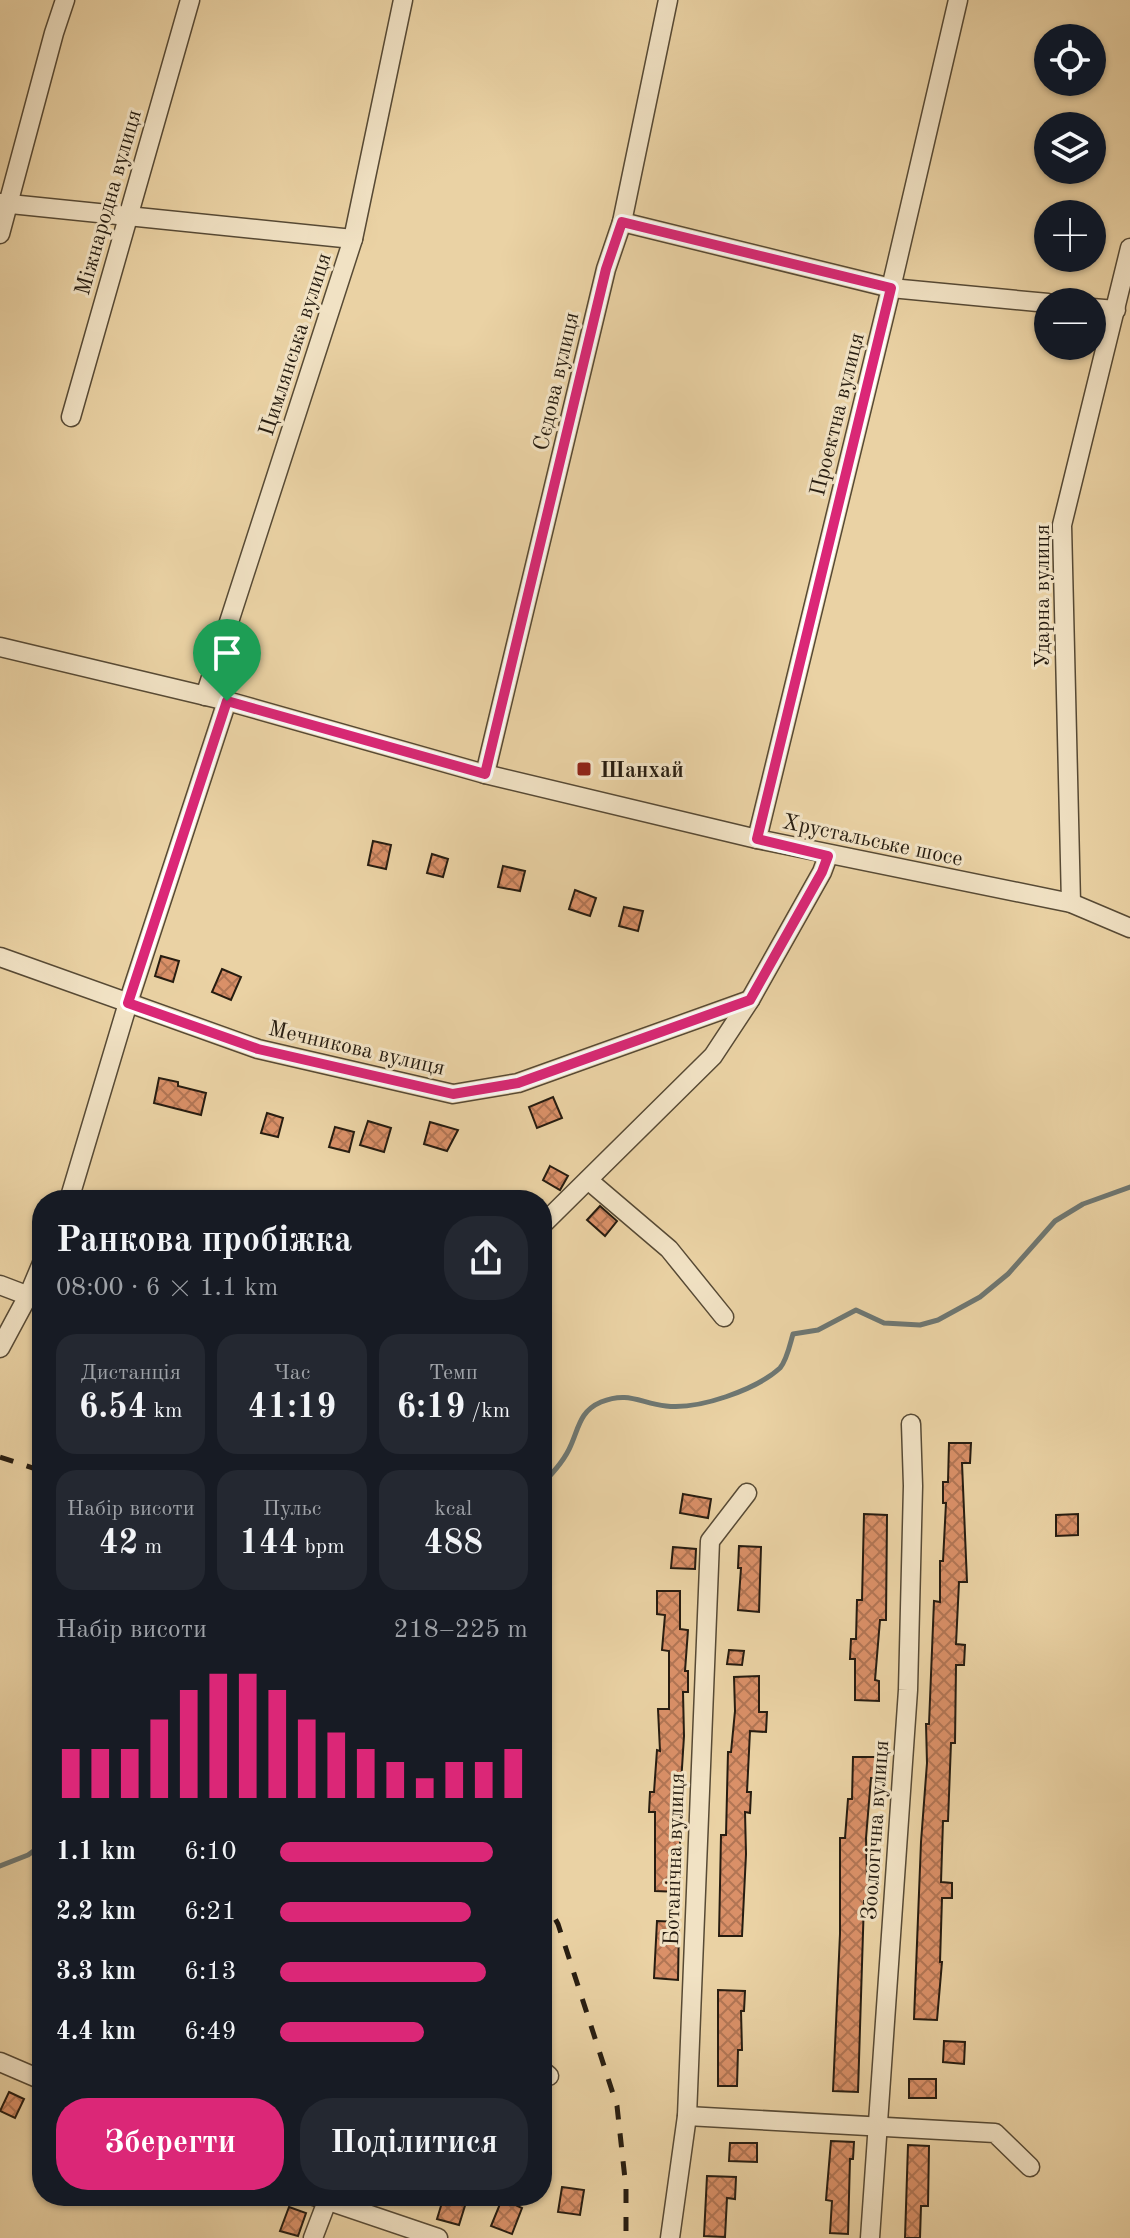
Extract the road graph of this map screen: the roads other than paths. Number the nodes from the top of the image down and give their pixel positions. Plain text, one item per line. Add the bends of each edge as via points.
1 (65, 0) edge
2 (190, 0) edge
3 (403, 0) edge
4 (668, 0) edge
5 (958, 0) edge
6 (4, 203) edge
7 (129, 215) junction
8 (622, 222) junction
9 (0, 234) edge
10 (353, 239) junction
11 (1130, 248) edge
12 (891, 288) junction
13 (1034, 302) edge
14 (1106, 309) edge
15 (1116, 310) junction
16 (71, 417) dead end
17 (0, 647) edge
18 (205, 696) junction
19 (227, 701) junction
20 (485, 774) junction
21 (757, 839) junction
22 (828, 856) junction
23 (1071, 903) junction
24 (1130, 928) edge
25 (0, 957) edge
26 (750, 1000) junction
27 (128, 1003) junction
28 (588, 1180) junction
29 (72, 1190) edge
30 (552, 1215) edge
31 (0, 1285) edge
32 (32, 1296) edge
33 (32, 1303) edge
34 (724, 1317) dead end
35 (0, 1348) edge
36 (911, 1424) dead end
37 (747, 1493) dead end
38 (0, 2062) edge
39 (32, 2076) edge
40 (687, 2116) junction
41 (877, 2126) junction
42 (1030, 2167) dead end
43 (321, 2206) edge
44 (346, 2206) edge
45 (313, 2238) edge
46 (438, 2238) edge
47 (670, 2238) edge
48 (870, 2238) edge

1 - 6 street
2 - 7 street, Міжнародна вулиця
3 - 10 street, Цимлянська вулиця
4 - 8 street, Сєдова вулиця
5 - 12 street, Проектна вулиця
6 - 7 street
6 - 9 street
7 - 10 street
7 - 16 street, Міжнародна вулиця
8 - 12 street
8 - 20 street, Сєдова вулиця via 602,284
10 - 18 street, Цимлянська вулиця
11 - 15 street, Ударна вулиця
12 - 13 street
12 - 21 street, Проектна вулиця
14 - 15 street
15 - 23 street, Ударна вулиця via 1062,525
17 - 18 street, Хрустальське шосе
18 - 19 street, Хрустальське шосе
19 - 20 street, Хрустальське шосе
19 - 27 street
20 - 21 street, Хрустальське шосе
21 - 22 street, Хрустальське шосе
22 - 23 street, Хрустальське шосе
22 - 26 street
23 - 24 street, Хрустальське шосе
25 - 27 street, Мечникова вулиця
26 - 27 street, Мечникова вулиця via 518,1083 453,1094 258,1049
26 - 28 street via 713,1056
27 - 29 street
28 - 30 street
28 - 34 street via 669,1249
31 - 32 street
33 - 35 street
36 - 41 street, Зоологічна вулиця via 908,1690
37 - 40 street, Ботанічна вулиця via 710,1541
38 - 39 street
40 - 41 street
40 - 47 street, Ботанічна вулиця
41 - 42 street via 995,2133
41 - 48 street, Зоологічна вулиця
43 - 45 street
44 - 46 street

